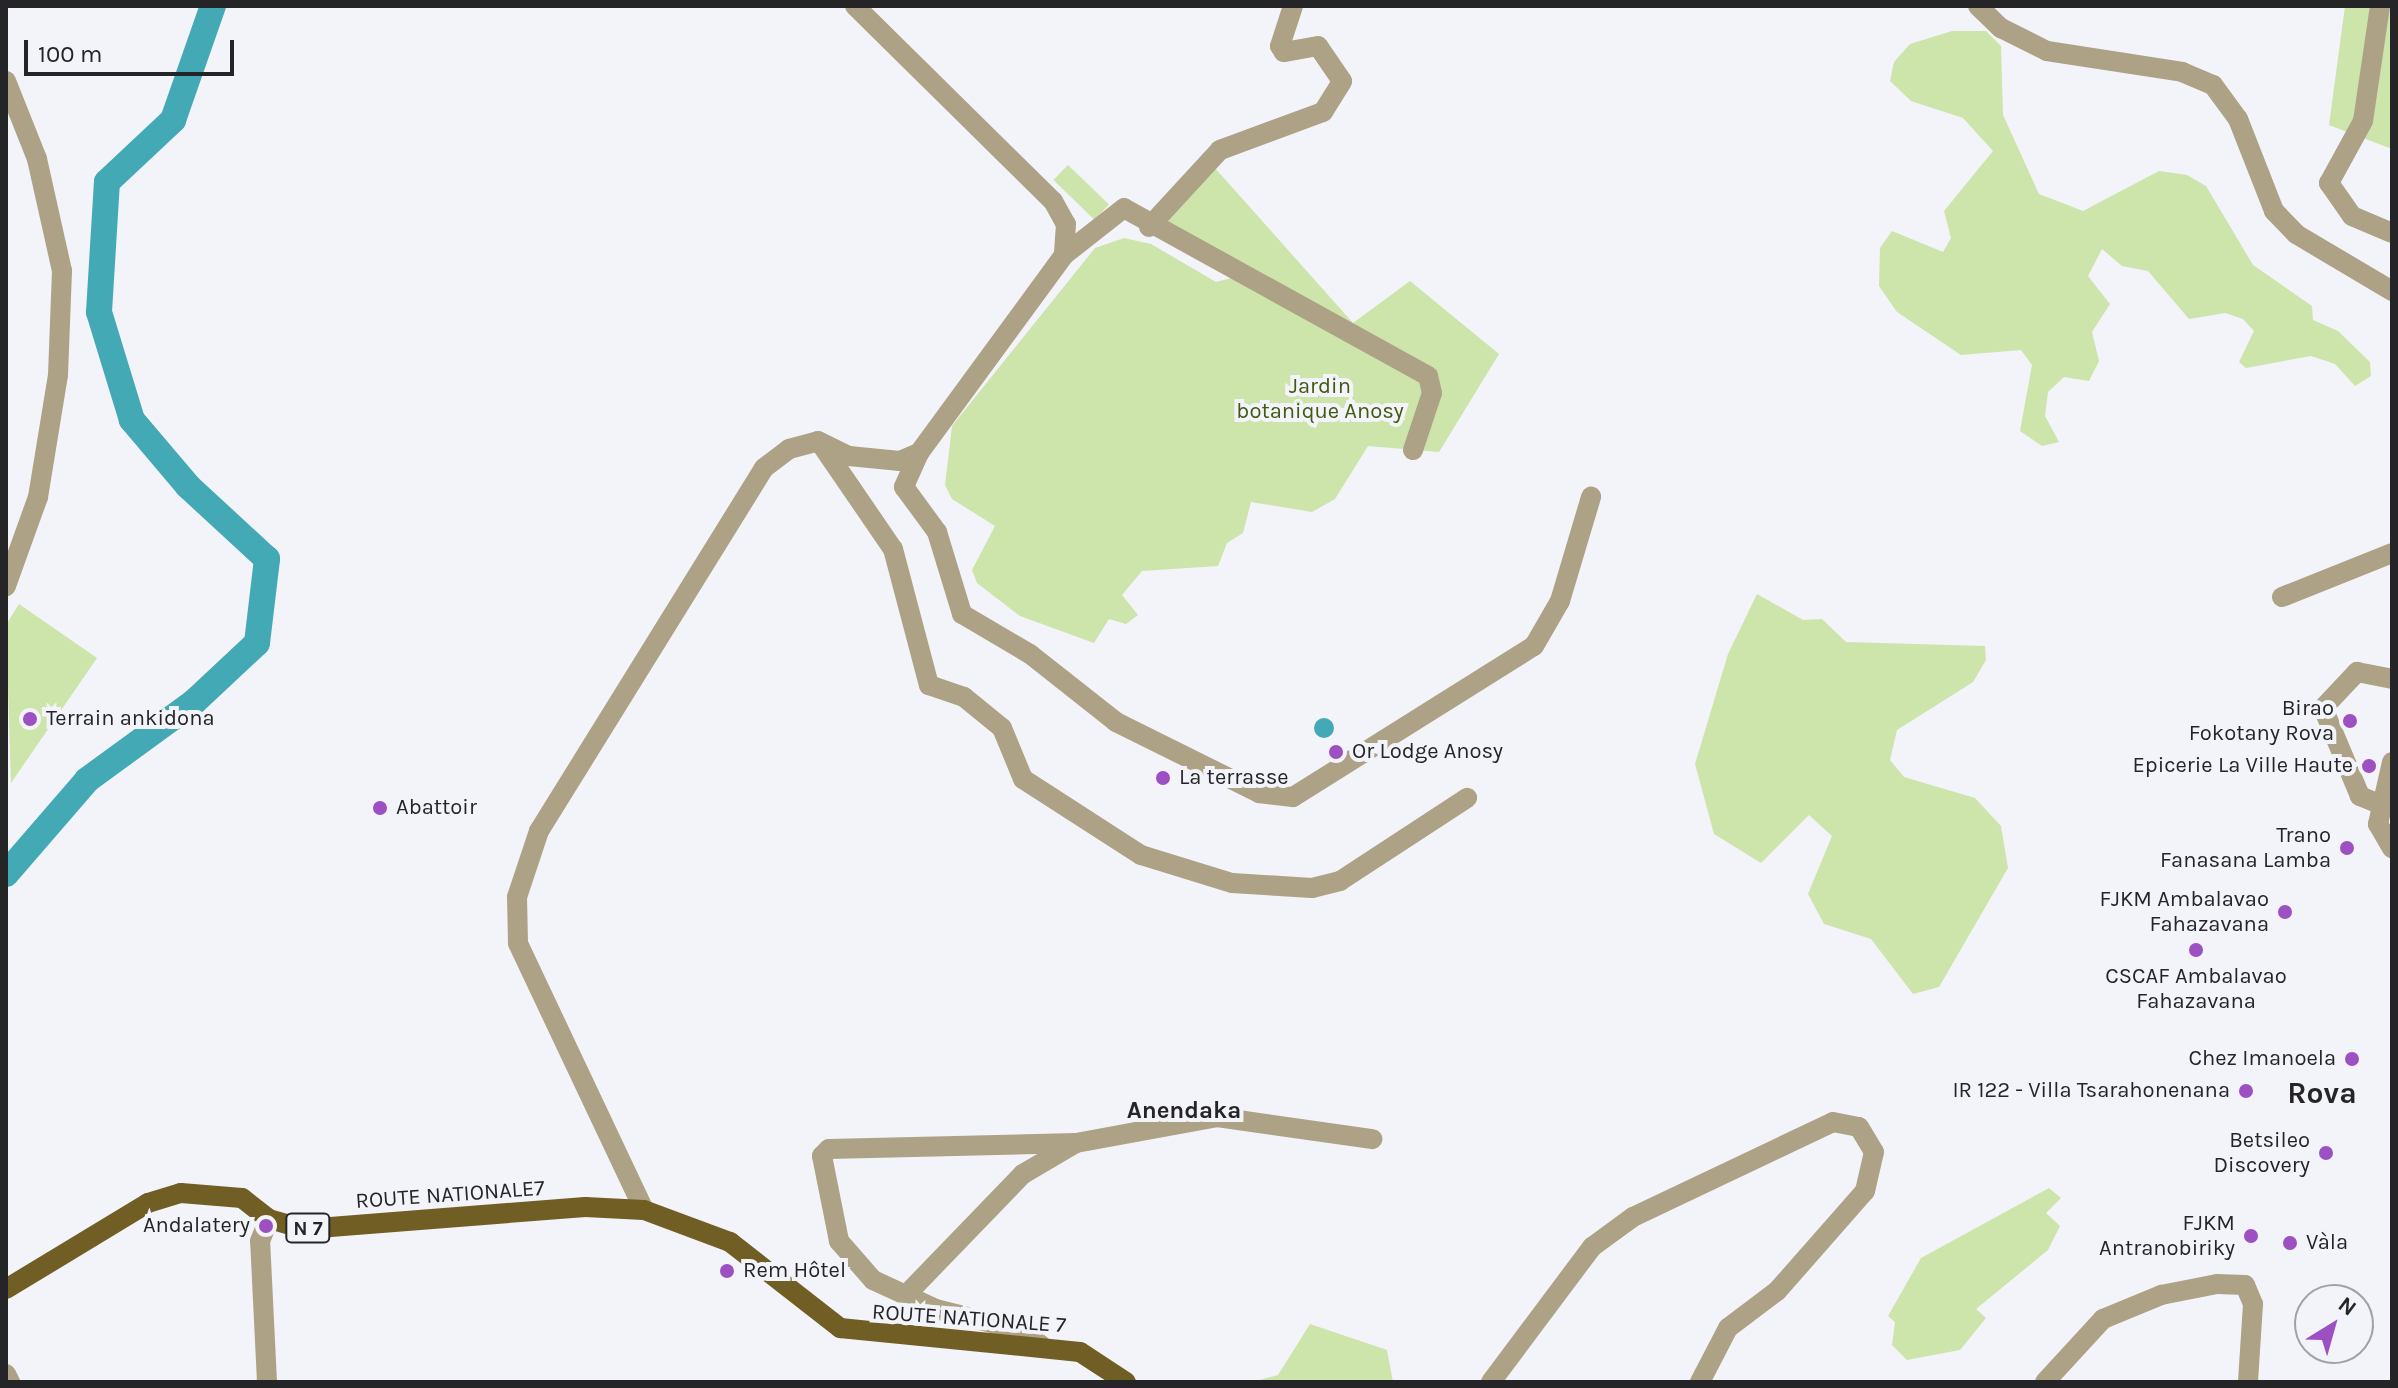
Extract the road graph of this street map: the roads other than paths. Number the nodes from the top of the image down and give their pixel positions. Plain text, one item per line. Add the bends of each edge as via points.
1 (855, 6) edge
2 (1293, 6) edge
3 (2380, 6) edge
4 (1978, 8) edge
5 (6, 81) edge
6 (1149, 227) junction
7 (2392, 233) edge
8 (1064, 255) junction
9 (2392, 291) edge
10 (818, 441) junction
11 (1413, 450) dead end
12 (919, 453) junction
13 (1591, 497) dead end
14 (2392, 553) edge
15 (6, 586) edge
16 (2282, 597) dead end
17 (2392, 679) edge
18 (2392, 762) edge
19 (1467, 798) dead end
20 (2380, 814) junction
21 (2392, 848) edge
22 (1372, 1139) dead end
23 (1076, 1143) junction
24 (644, 1210) junction
25 (269, 1219) junction
26 (6, 1289) edge
27 (906, 1295) junction
28 (1041, 1345) junction
29 (6, 1374) edge
30 (10, 1382) edge
31 (267, 1382) edge
32 (1126, 1382) edge
33 (1491, 1382) edge
34 (1700, 1382) edge
35 (2045, 1382) edge
36 (2248, 1382) edge

1 - 8 street via 1053,201 1066,224
2 - 6 street via 1280,46 1284,52 1318,46 1342,81 1323,112 1220,150
3 - 7 street via 2363,121 2329,183 2352,216
4 - 9 street via 2047,51 2182,72 2213,85 2238,119 2274,211 2296,234
5 - 15 street via 37,159 62,271 58,375 38,497
6 - 8 street via 1114,210
6 - 11 street via 1428,376 1432,393
8 - 12 street
10 - 12 street via 849,456 900,461
10 - 19 street via 893,549 929,685 964,697 1002,728 1023,779 1141,855 1232,883 1312,888 1340,881
10 - 24 street via 789,449 764,468 539,831 517,897 518,943
12 - 13 street via 904,487 937,532 962,614 1030,654 1116,722 1276,796 1293,797 1340,772 1374,743 1513,665 1534,646 1560,601
14 - 16 street
17 - 20 street via 2357,672 2323,708 2360,796
18 - 20 street
20 - 21 street
22 - 23 street via 1229,1117
23 - 27 street via 1023,1174
23 - 27 street via 829,1149 823,1173 839,1241 873,1280
24 - 25 main road, ROUTE NATIONALE7 / N 7 via 585,1207 305,1229
24 - 28 main road, ROUTE NATIONALE 7 / N 7 via 730,1242 849,1331
25 - 26 main road, ROUTE NATIONALE7 / N 7 via 242,1198 181,1193 148,1203
25 - 31 street via 260,1241
27 - 28 street via 1020,1330
28 - 32 main road, ROUTE NATIONALE 7 / N 7 via 1080,1352
29 - 30 street
33 - 34 street via 1592,1247 1633,1217 1833,1122 1859,1127 1874,1152 1865,1191 1777,1291 1728,1328
35 - 36 street via 2103,1319 2161,1295 2217,1284 2245,1285 2253,1304

